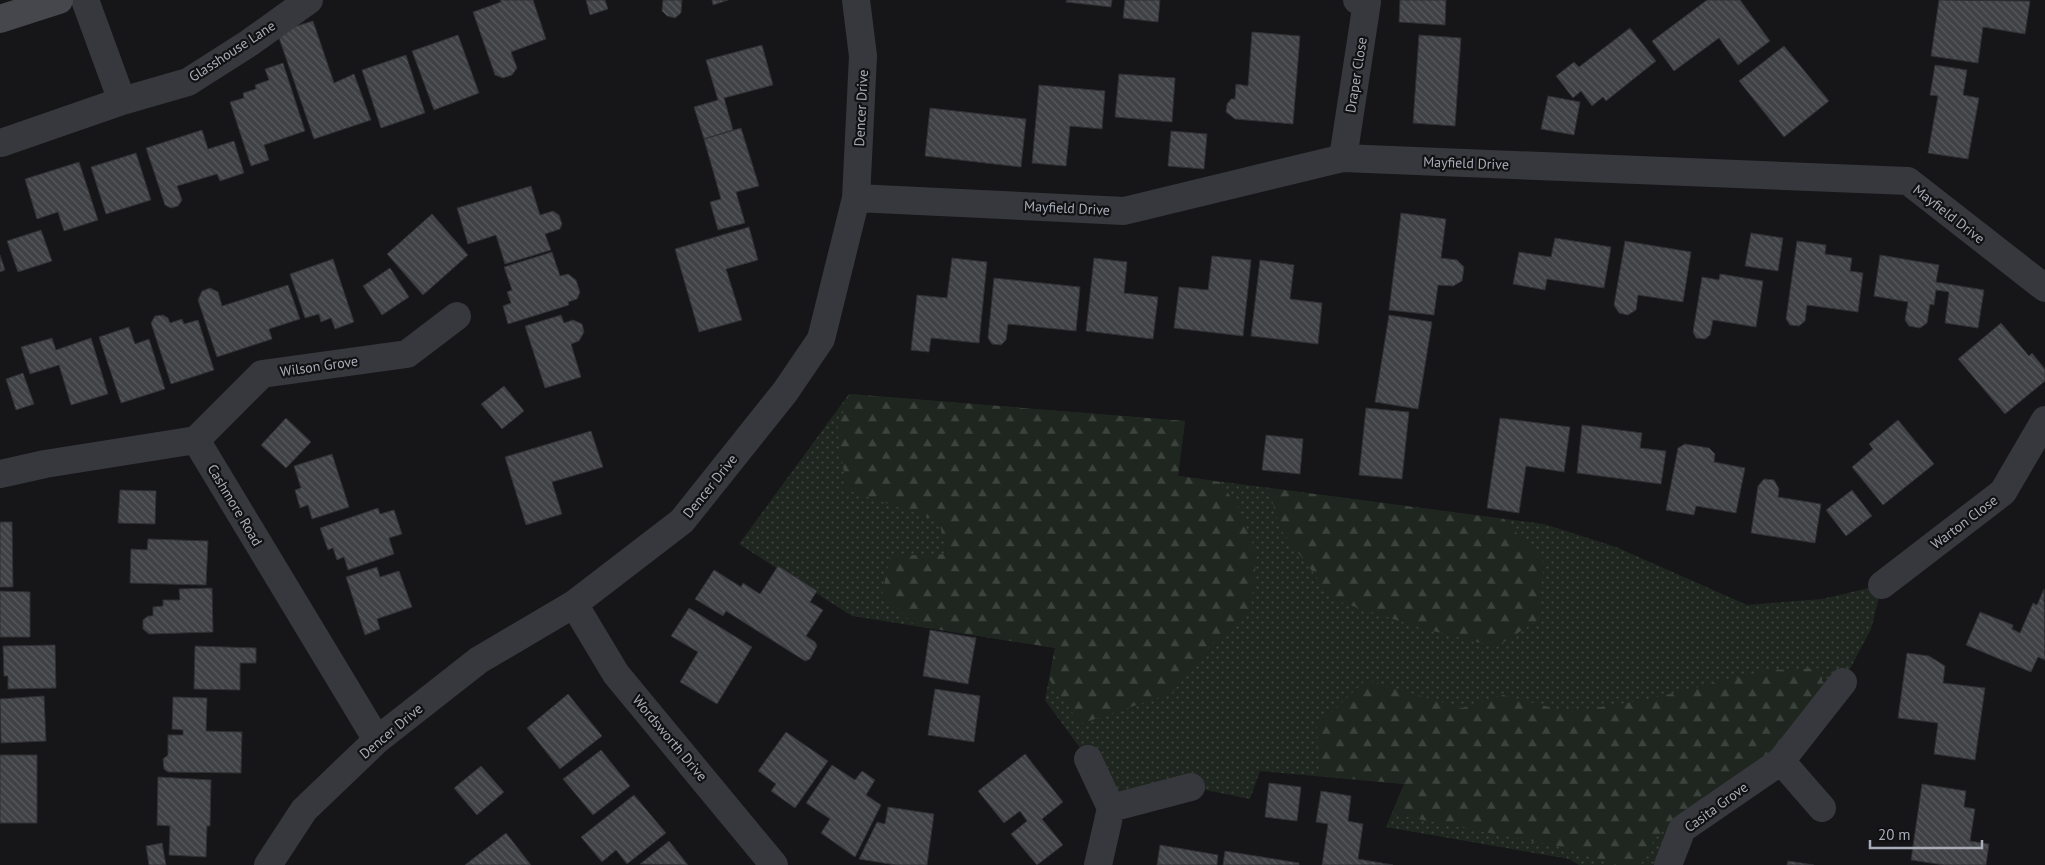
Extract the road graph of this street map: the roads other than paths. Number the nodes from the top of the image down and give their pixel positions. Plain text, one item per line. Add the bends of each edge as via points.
1 (59, 0) edge
2 (85, 0) edge
3 (309, 0) edge
4 (856, 0) edge
5 (1358, 0) edge
6 (0, 19) edge
7 (122, 101) junction
8 (1, 143) dead end
9 (1343, 158) junction
10 (856, 198) junction
11 (2045, 288) edge
12 (457, 316) dead end
13 (2045, 420) edge
14 (196, 440) junction
15 (0, 474) edge
16 (1882, 585) dead end
17 (574, 604) junction
18 (1843, 682) dead end
19 (377, 740) junction
20 (1088, 758) dead end
21 (1781, 761) junction
22 (1191, 787) dead end
23 (1110, 808) junction
24 (1822, 808) dead end
25 (268, 865) edge
26 (774, 865) edge
27 (1098, 865) edge
28 (1668, 865) edge

1 - 6 street
2 - 7 street
3 - 7 street, Glasshouse Lane via 188,82
4 - 10 street, Dencer Drive via 863,56
5 - 9 street, Draper Close via 1367,2
7 - 8 street, Glasshouse Lane
9 - 10 street, Mayfield Drive via 1124,211
9 - 11 street, Mayfield Drive via 1908,181
10 - 17 street, Dencer Drive via 821,339 785,392 682,521
12 - 14 street, Wilson Grove via 407,354 262,374
13 - 16 street, Warton Close via 2004,492
14 - 15 street
14 - 19 street, Cashmore Road
17 - 19 street, Dencer Drive via 479,660
17 - 26 street, Wordsworth Drive via 616,674
18 - 21 street, Casita Grove
19 - 25 street, Dencer Drive via 304,810
20 - 23 street
21 - 24 street
21 - 28 street, Casita Grove via 1682,829
22 - 23 street
23 - 27 street

